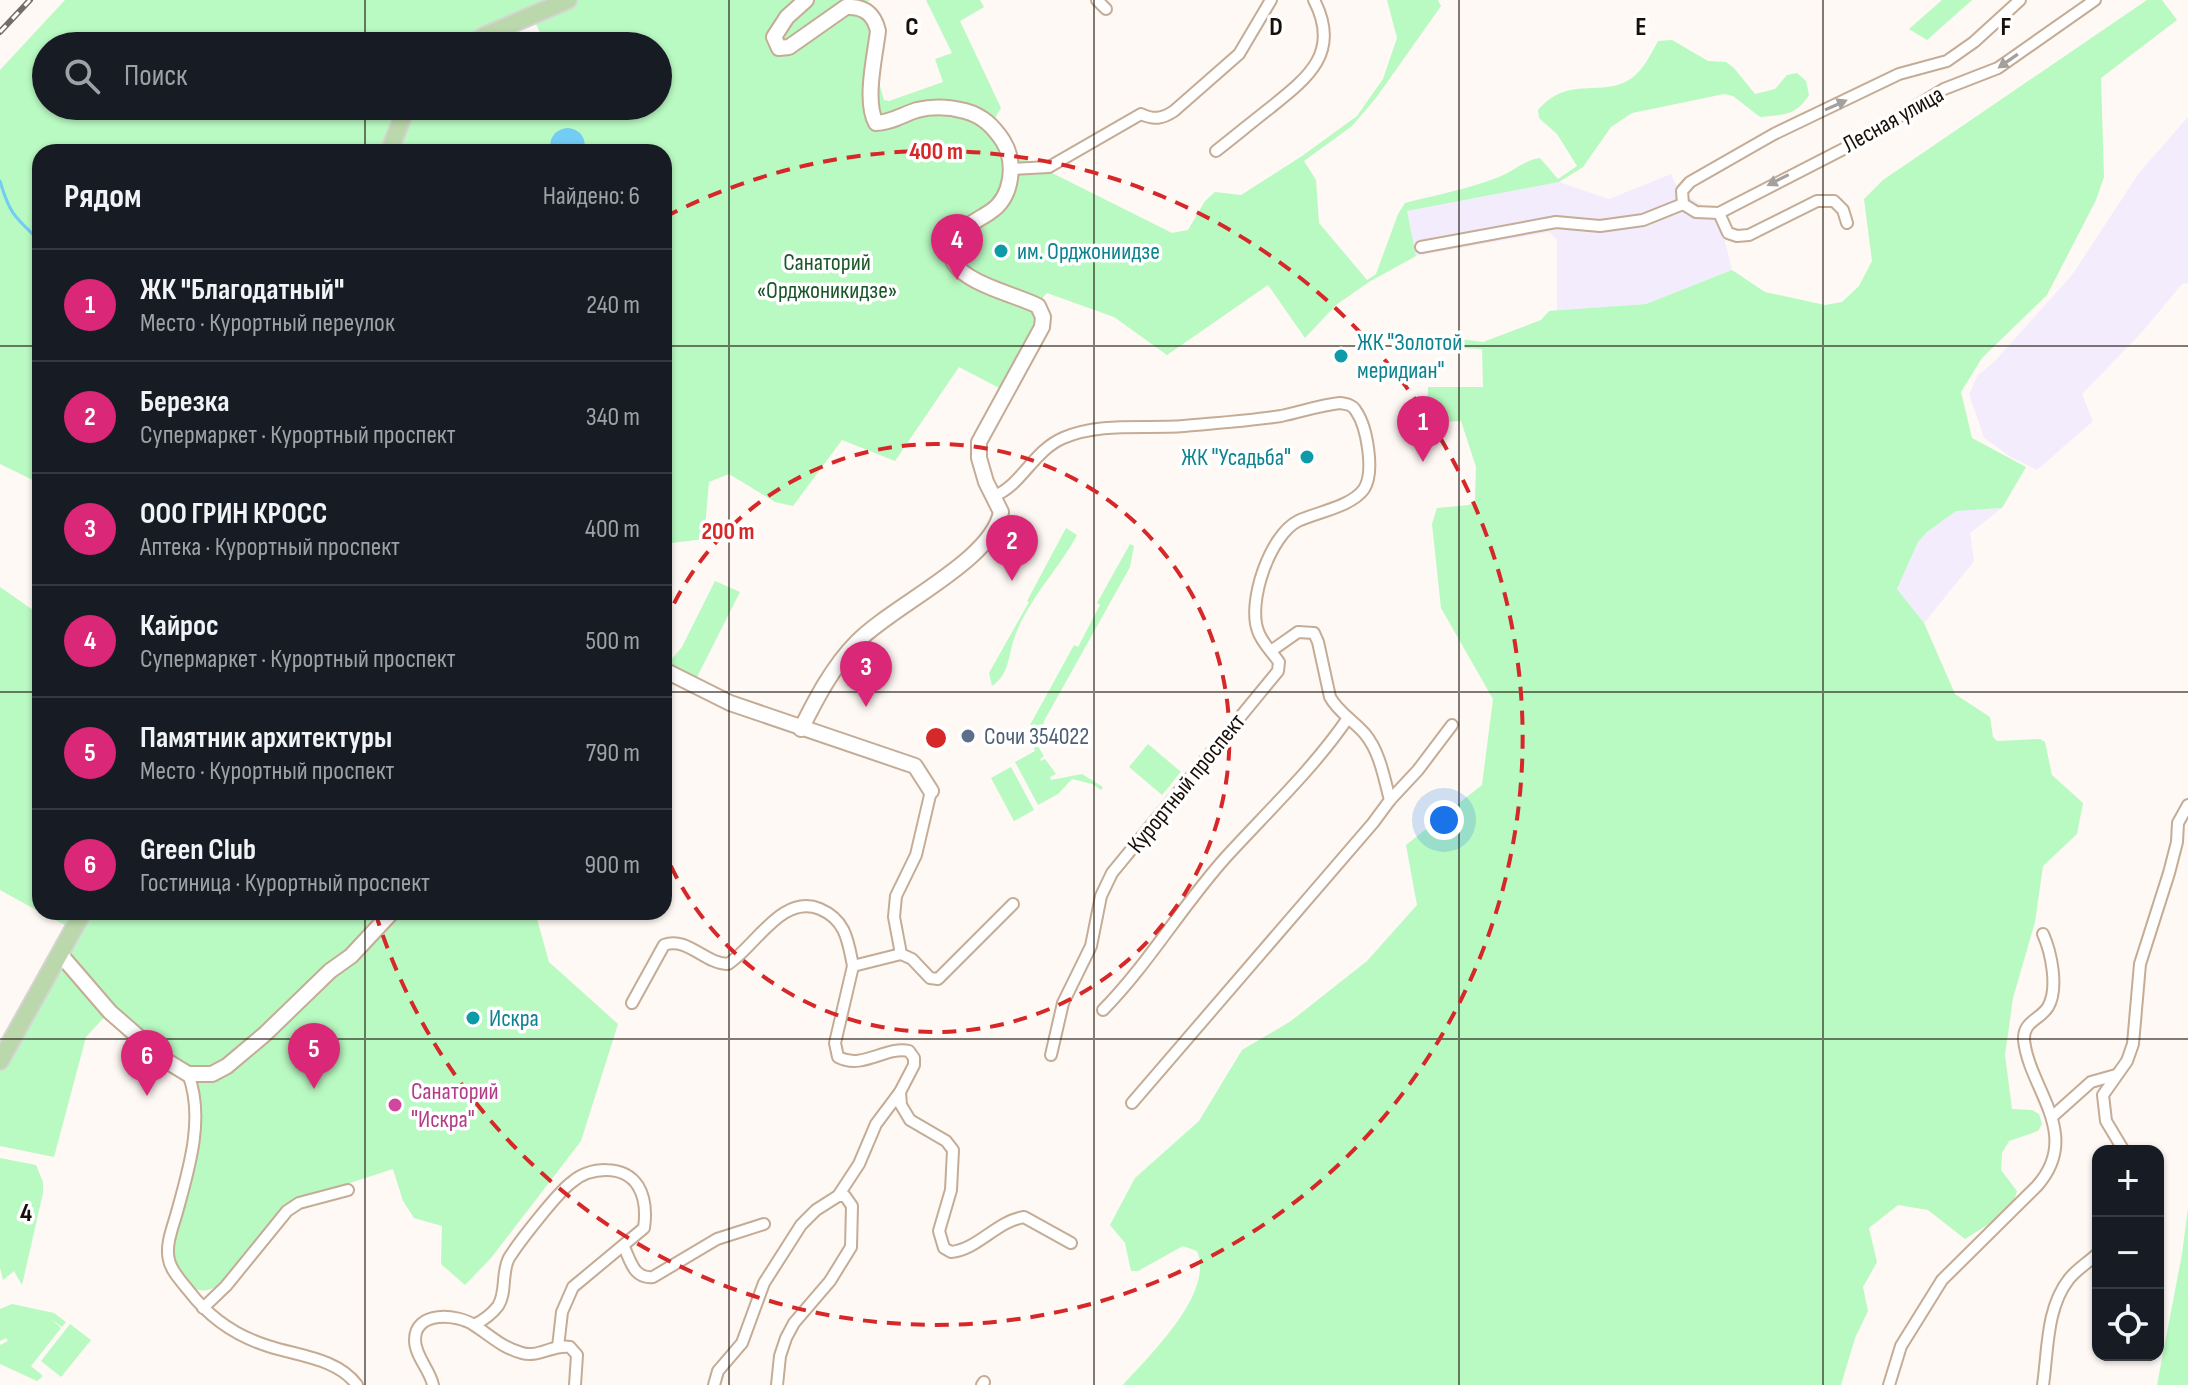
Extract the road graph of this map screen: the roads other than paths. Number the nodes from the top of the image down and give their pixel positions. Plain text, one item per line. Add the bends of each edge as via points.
1 (568, 0) edge
2 (806, 0) edge
3 (1097, 0) edge
4 (1271, 0) edge
5 (1314, 0) edge
6 (2020, 0) edge
7 (2095, 0) edge
8 (1106, 9) dead end
9 (493, 32) edge
10 (401, 120) edge
11 (392, 144) edge
12 (1216, 151) dead end
13 (1012, 169) junction
14 (1683, 204) junction
15 (1719, 213) junction
16 (1847, 223) dead end
17 (1421, 247) dead end
18 (994, 496) junction
19 (1271, 651) junction
20 (672, 674) edge
21 (1348, 718) junction
22 (1452, 725) dead end
23 (801, 729) junction
24 (931, 791) joint
25 (1390, 800) junction
26 (2188, 805) edge
27 (1013, 904) dead end
28 (79, 920) edge
29 (385, 920) edge
30 (2043, 934) dead end
31 (60, 954) junction
32 (901, 954) junction
33 (853, 966) junction
34 (632, 1003) dead end
35 (1103, 1010) dead end
36 (1051, 1055) dead end
37 (0, 1061) edge
38 (188, 1074) junction
39 (2116, 1075) junction
40 (900, 1092) junction
41 (1132, 1103) dead end
42 (2053, 1116) junction
43 (2121, 1145) edge
44 (348, 1190) dead end
45 (838, 1196) junction
46 (764, 1224) dead end
47 (1071, 1243) dead end
48 (624, 1247) junction
49 (2092, 1258) edge
50 (203, 1308) junction
51 (474, 1325) junction
52 (558, 1347) junction
53 (357, 1385) edge
54 (433, 1385) edge
55 (575, 1385) edge
56 (714, 1385) edge
57 (777, 1385) edge
58 (1889, 1385) edge
59 (2043, 1385) edge

1 - 9 main road
2 - 13 street via 777,30 779,48 789,47 846,7 858,6 876,22 878,31 871,89 874,120 880,124 937,107 975,114 997,131 1010,152
3 - 8 street
4 - 13 street via 1239,54 1164,117 1141,114 1049,167
5 - 12 street via 1325,34 1313,71
14 -> 6 street, Лесная улица via 1682,191 1690,182 1774,134 1899,74 1947,61
7 -> 15 street, Лесная улица via 1998,68 1944,89 1859,141
10 - 11 main road
13 - 18 street via 999,203 960,230 952,251 959,269 1038,306 1043,317 979,442 979,458
14 - 15 street via 1696,212
14 - 17 street via 1643,220 1600,226 1556,222
15 - 16 street via 1728,233 1737,236 1817,201 1834,201
18 - 19 street via 1013,485 1060,439 1082,432 1246,420 1350,405 1361,423 1369,477 1354,498 1290,526 1261,572 1255,619
18 - 23 street via 1001,512 993,534 854,645
19 - 21 street via 1298,632 1314,633 1330,697
19 - 36 street, Курортный проспект via 1279,662 1275,676 1112,873 1101,896 1091,946 1063,1003
20 - 23 street via 722,700
21 - 25 street via 1376,751
21 - 35 street via 1327,748 1224,859
22 - 25 street
23 - 24 street via 915,766
24 - 32 street via 916,855 896,896
25 - 41 street
26 - 39 street via 2178,823 2169,873 2140,964 2133,1044
27 - 32 street via 938,979
28 - 31 main road
29 - 38 street via 227,1066 212,1074
30 - 42 street via 2052,996 2044,1012 2028,1024 2024,1037
31 - 37 main road
31 - 38 street via 110,1012
32 - 33 street
33 - 34 street via 842,925 826,912 804,906 780,916 728,964 681,944 664,945
33 - 40 street via 835,1043 838,1057 851,1062 909,1051 914,1065
38 - 50 street via 196,1114 168,1258
39 - 42 street via 2091,1082
39 - 43 street via 2103,1095 2103,1112
40 - 45 street via 876,1124
40 - 47 street via 910,1120 953,1150 951,1190 939,1231 944,1248 963,1249 1024,1217
42 - 58 street via 2053,1150 2043,1179 1942,1280 1901,1346
44 - 50 street via 287,1211
45 - 56 street via 801,1225 764,1283 742,1343 718,1371
45 - 57 street via 845,1196 852,1206 851,1247 794,1323 780,1356
46 - 48 street via 717,1239 653,1277 637,1274
48 - 51 street via 644,1228 639,1187 622,1172 582,1175 565,1187 510,1257 500,1301
48 - 52 street via 573,1287 562,1312
49 - 59 street via 2060,1293 2051,1319
50 - 53 street via 237,1333 338,1368
51 - 52 street via 499,1344 524,1353
51 - 54 street via 436,1317 418,1327 415,1340
52 - 55 street via 570,1347 577,1355

